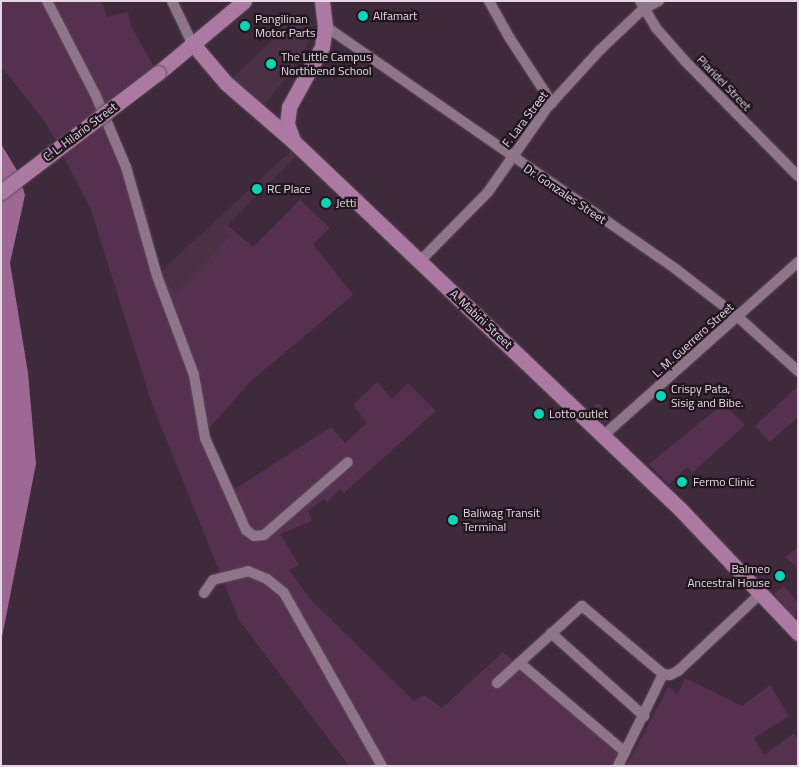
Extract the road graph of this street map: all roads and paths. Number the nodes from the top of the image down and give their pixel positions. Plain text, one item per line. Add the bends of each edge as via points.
1 (47, 1) edge
2 (172, 1) edge
3 (244, 1) edge
4 (322, 1) edge
5 (489, 1) edge
6 (659, 1) edge
7 (642, 5) edge
8 (325, 26) junction
9 (192, 43) junction
10 (552, 103) junction
11 (293, 141) junction
12 (512, 157) junction
13 (798, 176) edge
14 (1, 192) edge
15 (420, 261) junction
16 (798, 262) edge
17 (738, 316) junction
18 (798, 371) edge
19 (604, 435) junction
20 (348, 462) dead end
21 (204, 593) dead end
22 (760, 594) junction
23 (796, 629) edge
24 (552, 634) junction
25 (520, 663) junction
26 (663, 674) junction
27 (497, 683) dead end
28 (644, 716) junction
29 (625, 752) junction
30 (382, 766) edge
31 (618, 766) edge

1 - 20 street via 96,96 126,167 157,276 194,376 205,438 246,530 254,536 264,535
2 - 9 street, A. Mabini Street
3 - 9 main road, C. L. Hilario Street
4 - 8 main road
5 - 10 street
6 - 7 street, F. Lara Street
7 - 10 street, F. Lara Street
7 - 13 street, Plaridel Street via 685,61
8 - 11 main road via 322,47 289,107 287,124
8 - 12 street, Dr. Gonzales Street
9 - 11 main road, A. Mabini Street via 226,83
9 - 14 main road, C. L. Hilario Street, bridge via 158,73
10 - 12 street, F. Lara Street
11 - 15 main road, A. Mabini Street
12 - 15 street, F. Lara Street via 488,192
12 - 17 street, Dr. Gonzales Street via 677,270
15 - 19 main road, A. Mabini Street
16 - 17 street, L. M. Guerrero Street
17 - 18 street, Dr. Gonzales Street
17 - 19 street, L. M. Guerrero Street
19 - 22 main road, A. Mabini Street via 695,524
21 - 30 street via 214,580 248,571 267,579 284,593
22 - 23 main road, A. Mabini Street
22 - 26 street via 678,672
24 - 25 street
24 - 26 street via 582,606
24 - 28 street
25 - 27 street
25 - 29 street
26 - 28 street
28 - 29 street
29 - 31 street

